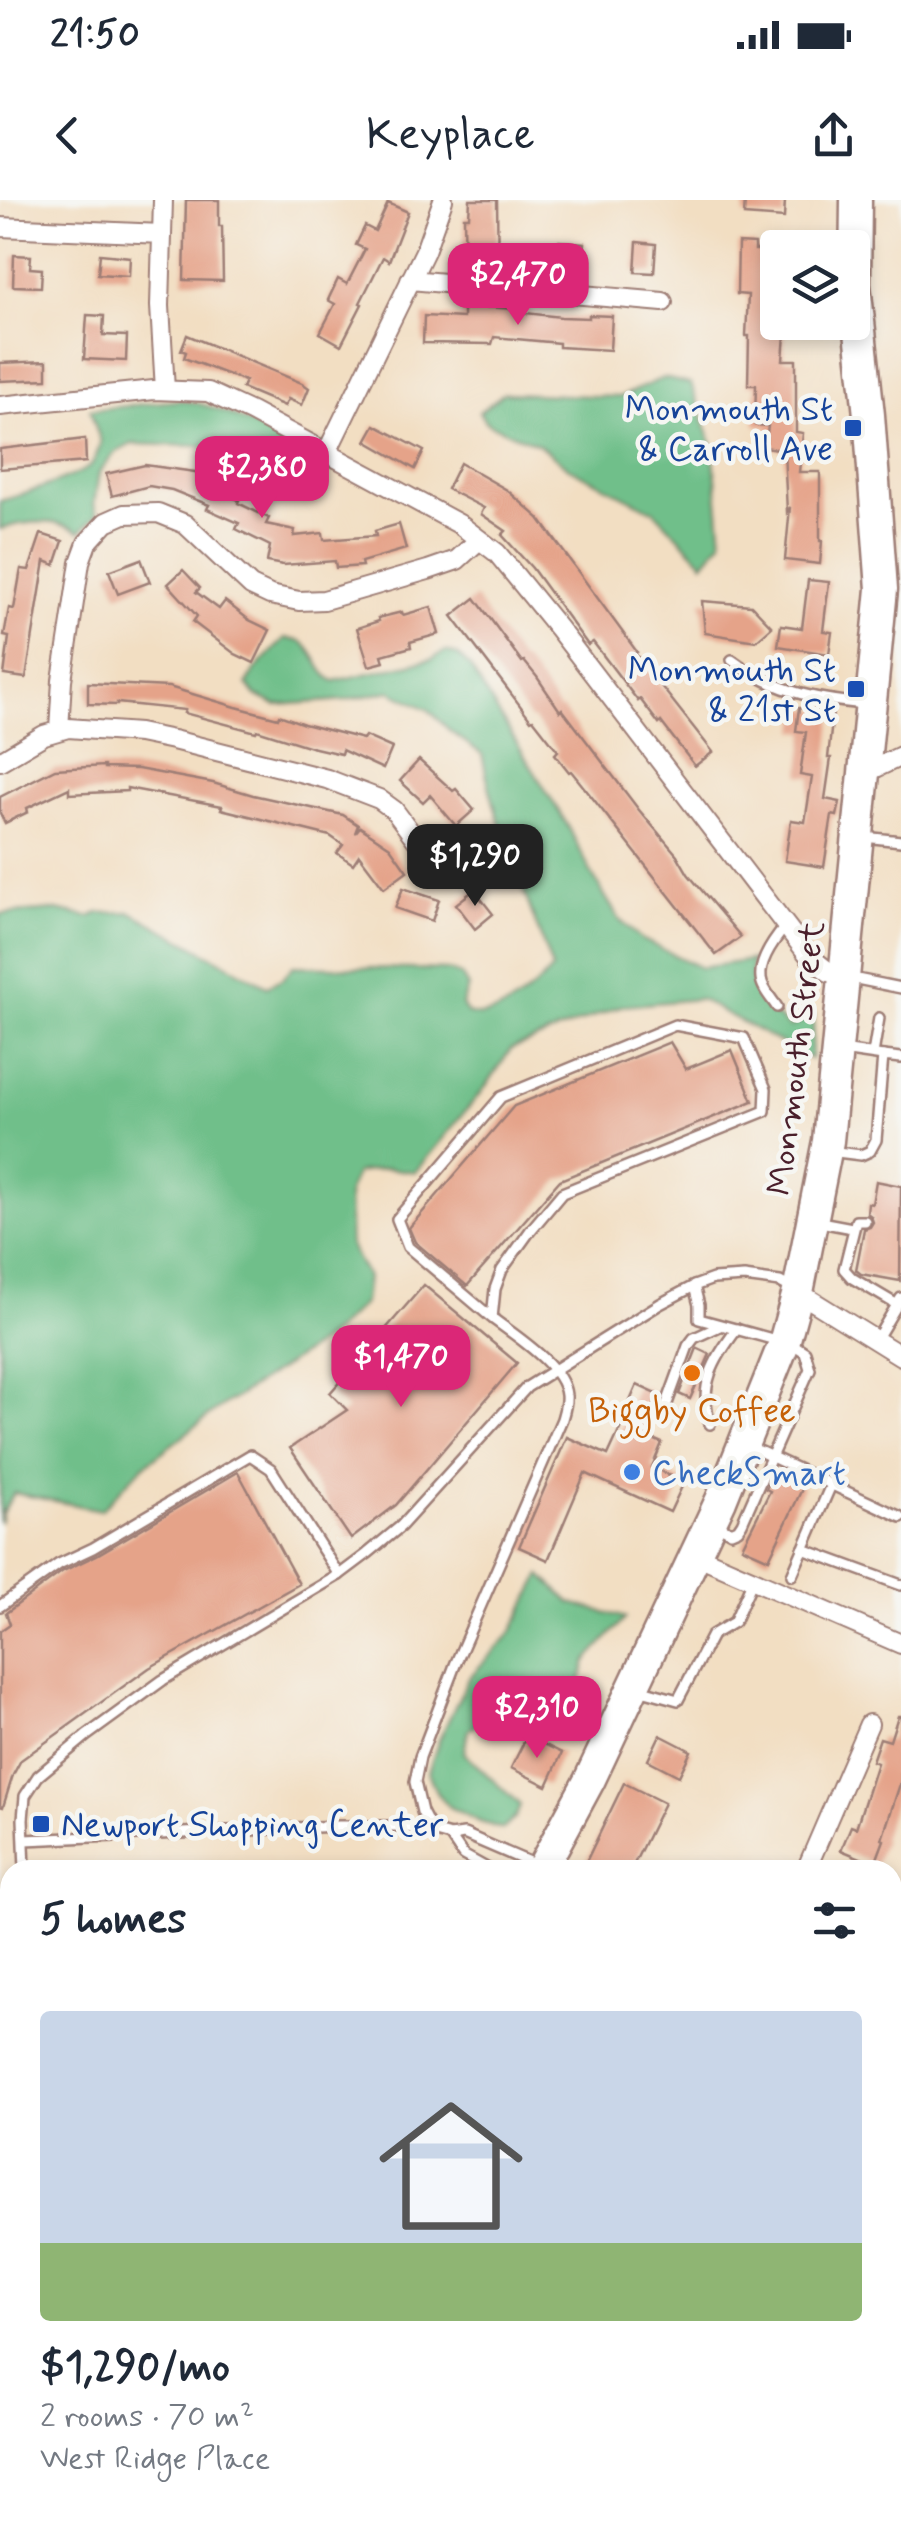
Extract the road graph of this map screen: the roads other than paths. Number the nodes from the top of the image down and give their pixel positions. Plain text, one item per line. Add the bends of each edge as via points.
1 (163, 200) edge
2 (444, 200) edge
3 (856, 200) edge
4 (0, 227) edge
5 (162, 234) junction
6 (410, 280) junction
7 (663, 302) dead end
8 (165, 390) junction
9 (0, 406) edge
10 (327, 452) junction
11 (479, 540) junction
12 (732, 660) dead end
13 (871, 705) junction
14 (59, 730) junction
15 (901, 756) edge
16 (0, 761) edge
17 (865, 773) junction
18 (859, 837) junction
19 (901, 841) edge
20 (432, 861) dead end
21 (785, 926) junction
22 (845, 976) junction
23 (901, 988) edge
24 (777, 1007) dead end
25 (879, 1018) dead end
26 (838, 1049) junction
27 (878, 1055) junction
28 (901, 1058) edge
29 (826, 1151) junction
30 (812, 1220) junction
31 (865, 1221) dead end
32 (852, 1228) junction
33 (848, 1245) junction
34 (860, 1247) dead end
35 (694, 1286) junction
36 (798, 1292) junction
37 (898, 1301) edge
38 (492, 1318) junction
39 (722, 1325) junction
40 (737, 1329) junction
41 (876, 1340) junction
42 (784, 1344) junction
43 (901, 1356) edge
44 (554, 1372) junction
45 (665, 1408) dead end
46 (710, 1424) dead end
47 (744, 1444) junction
48 (772, 1456) junction
49 (831, 1484) junction
50 (901, 1517) edge
51 (712, 1521) junction
52 (803, 1549) junction
53 (696, 1555) junction
54 (792, 1574) dead end
55 (340, 1576) junction
56 (753, 1580) junction
57 (901, 1586) edge
58 (0, 1606) edge
59 (901, 1644) edge
60 (634, 1688) junction
61 (869, 1724) dead end
62 (432, 1830) junction
63 (450, 1836) junction
64 (24, 1840) junction
65 (25, 1860) edge
66 (472, 1860) edge
67 (526, 1860) edge
68 (553, 1860) edge
69 (810, 1860) edge

1 - 5 street
2 - 6 street
3 - 13 main road, Monmouth Street via 855,284 882,590
4 - 5 street
5 - 8 street
6 - 7 street
6 - 10 street
8 - 9 street
8 - 10 street via 208,392
10 - 11 street
11 - 14 street via 442,566 299,601 256,590 170,517 111,518 83,551
11 - 21 street via 558,628
12 - 13 lane via 800,696
13 - 17 main road, Monmouth Street
14 - 16 street
14 - 20 street via 139,733 348,786 394,810
15 - 17 street
17 - 18 main road, Monmouth Street
18 - 19 lane
18 - 22 main road, Monmouth Street
21 - 22 street via 828,972
21 - 24 lane via 760,976
22 - 23 lane
22 - 26 main road, Monmouth Street
25 - 27 lane
26 - 27 lane
26 - 29 main road, Monmouth Street
27 - 28 lane
27 - 29 lane via 876,1140 861,1154
29 - 30 main road, Monmouth Street
30 - 32 lane
30 - 36 main road, Monmouth Street
31 - 32 lane
32 - 33 lane
33 - 34 lane
33 - 37 lane via 844,1269 852,1278
35 - 36 lane via 744,1277
35 - 39 lane via 699,1319
35 - 44 lane
36 - 41 street
36 - 42 main road, Monmouth Street
37 - 41 lane
38 - 38 lane via 408,1247 397,1219 501,1097 675,1025 744,1038 766,1090 765,1111 562,1193 502,1270
38 - 44 lane
39 - 40 lane
39 - 45 lane via 688,1346
40 - 42 lane
40 - 46 lane via 718,1352 704,1394
41 - 43 street
42 - 47 main road, Monmouth Street
42 - 48 lane via 805,1352 810,1369
44 - 55 lane via 527,1387 400,1526
44 - 62 lane via 567,1396 562,1420 420,1757 415,1782
47 - 48 lane
47 - 51 main road, Monmouth Street
48 - 49 lane
48 - 51 lane via 738,1529
49 - 50 lane
49 - 52 lane
51 - 53 main road, Monmouth Street
52 - 54 lane
52 - 57 lane
53 - 56 street
53 - 60 main road, Monmouth Street
55 - 58 lane via 271,1469 250,1455 59,1564
55 - 64 lane via 163,1680 38,1776 25,1796
56 - 59 street
56 - 60 lane via 734,1622 712,1634 678,1700
60 - 68 main road, Monmouth Street via 588,1781 590,1805
61 - 69 street
62 - 63 lane
62 - 64 lane via 338,1826
63 - 66 lane
63 - 67 lane via 464,1834
64 - 65 lane

